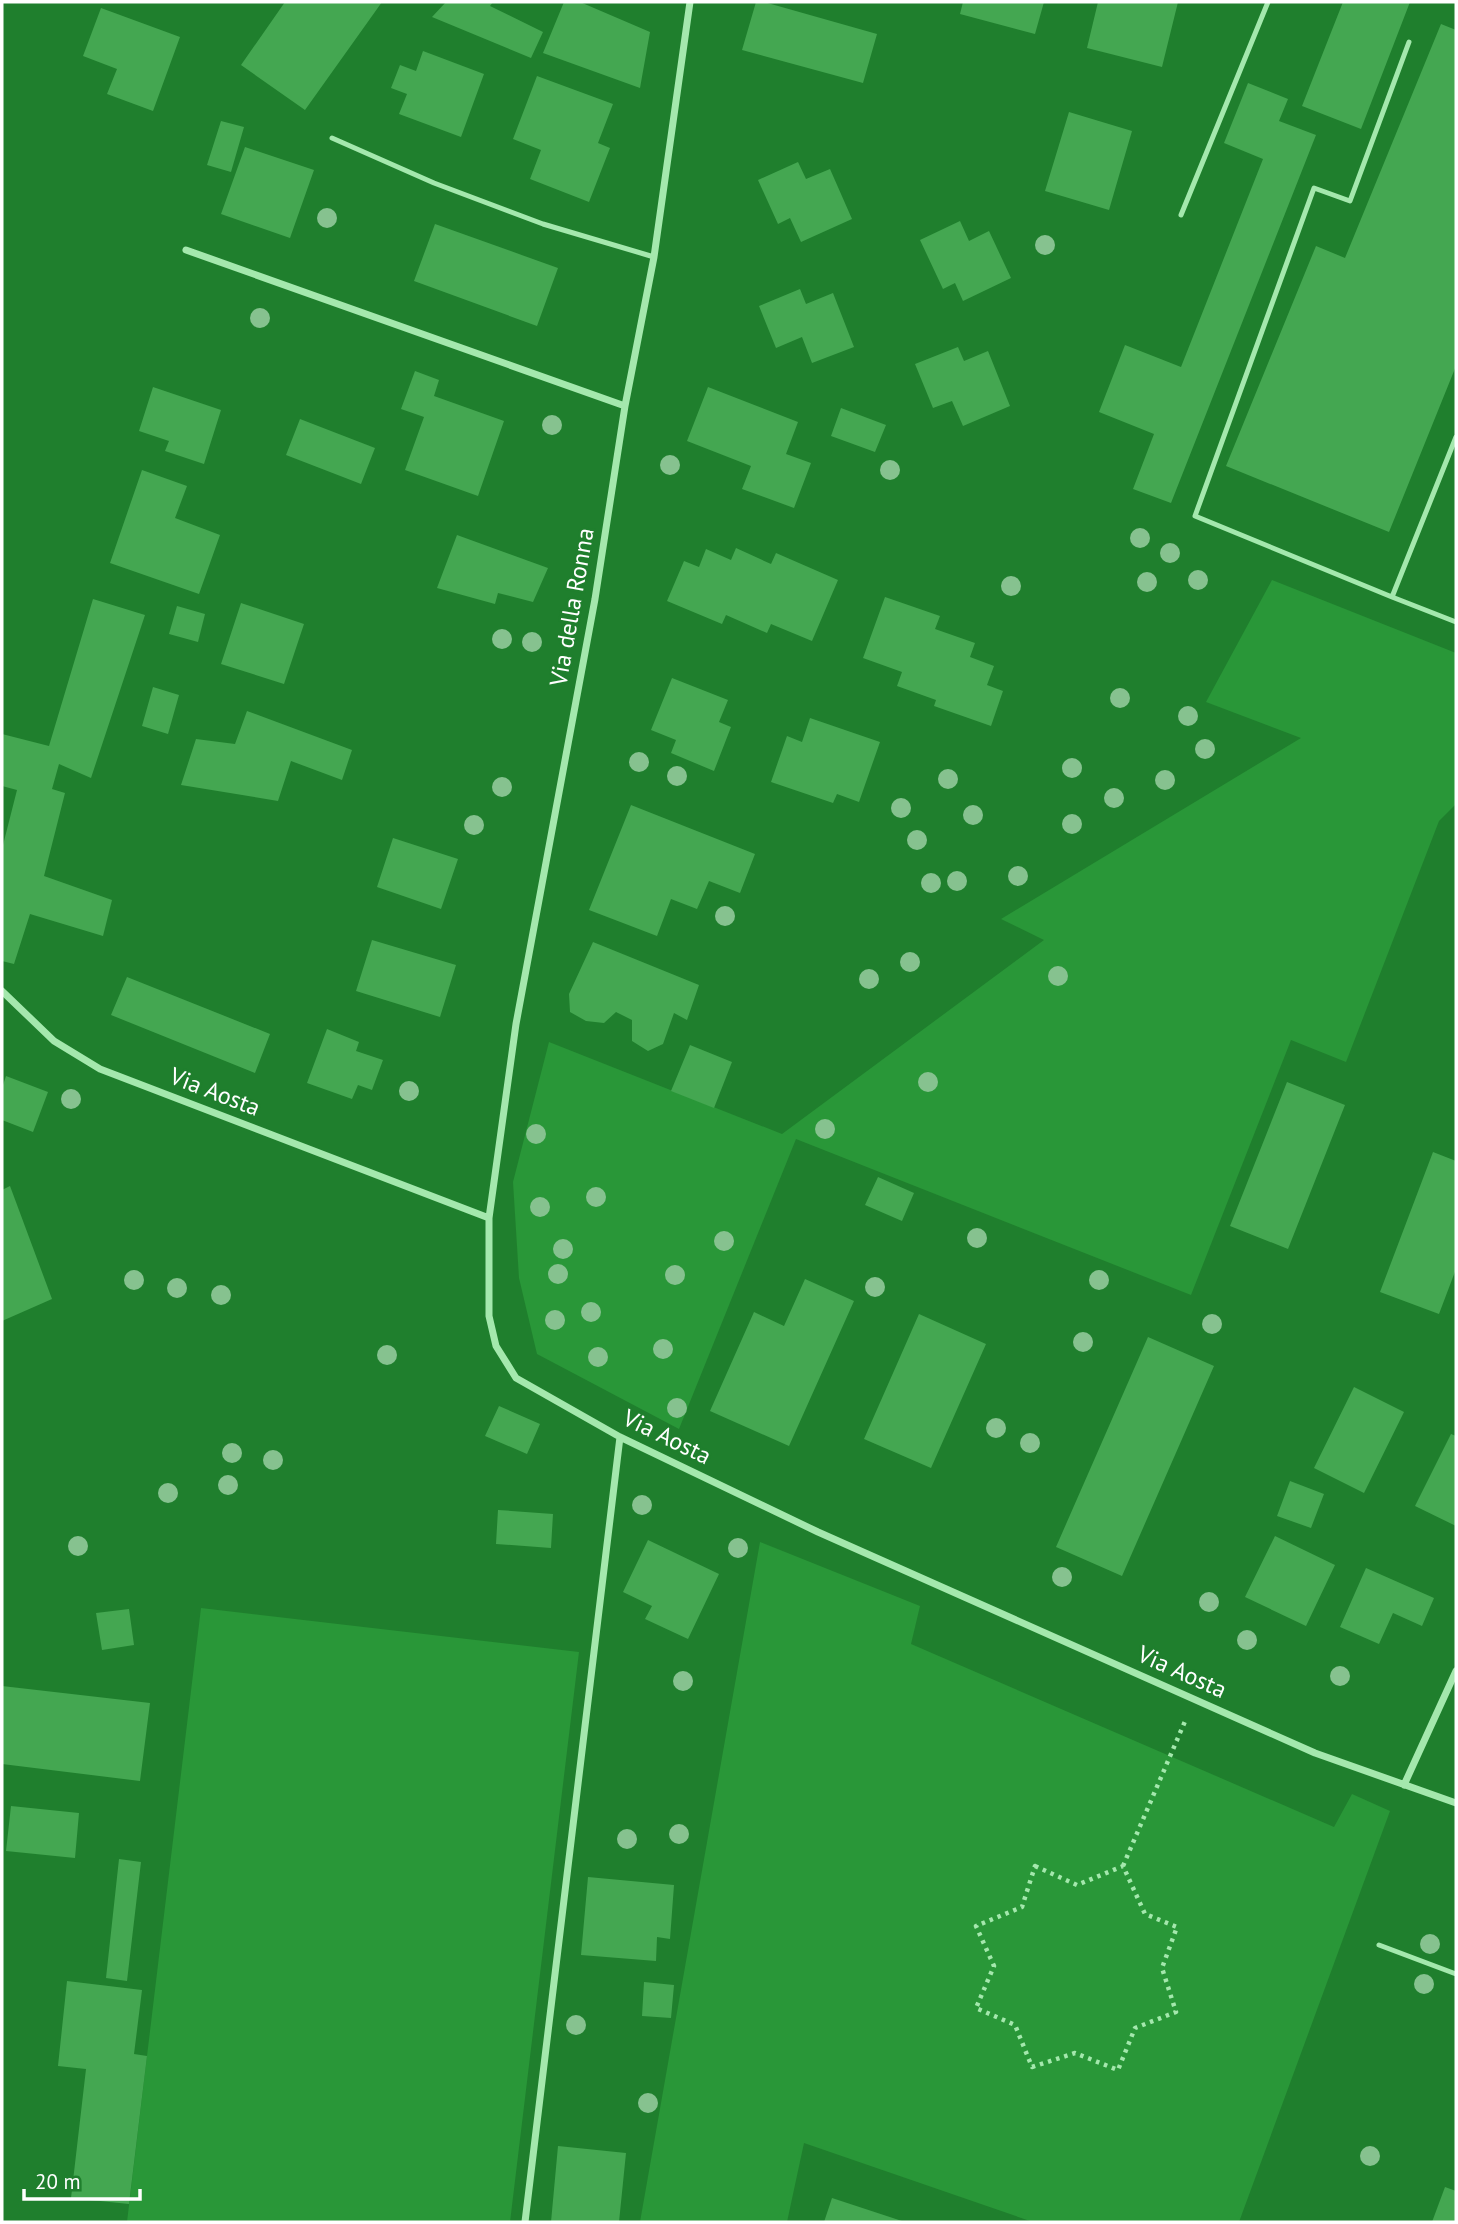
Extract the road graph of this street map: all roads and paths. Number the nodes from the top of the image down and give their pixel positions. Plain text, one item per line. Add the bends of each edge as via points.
1 (690, 2) edge
2 (1268, 2) edge
3 (1409, 42) dead end
4 (332, 138) dead end
5 (1181, 215) dead end
6 (186, 250) dead end
7 (654, 257) junction
8 (625, 406) junction
9 (1456, 437) edge
10 (1392, 597) junction
11 (1456, 622) edge
12 (2, 991) edge
13 (489, 1218) junction
14 (620, 1437) junction
15 (1456, 1671) edge
16 (1195, 1699) junction
17 (1404, 1785) junction
18 (1456, 1803) edge
19 (1123, 1866) junction
20 (1379, 1945) dead end
21 (1456, 1974) edge
22 (525, 2222) edge

1 - 7 street, Via della Ronna
2 - 5 lane
3 - 10 lane via 1350,201 1314,188 1195,516
4 - 7 lane via 542,224
6 - 8 street
7 - 8 street, Via della Ronna
8 - 13 street, Via della Ronna via 595,599 516,1024
9 - 10 lane
10 - 11 lane
12 - 13 street, Via Aosta via 54,1041 100,1069
13 - 14 street, Via Aosta via 489,1316 496,1346 516,1378
14 - 16 street, Via Aosta via 818,1532
14 - 22 street
15 - 17 street
16 - 17 street, Via Aosta via 1315,1754
16 - 19 path
17 - 18 street, Via Aosta
19 - 19 path via 1077,1885 1035,1866 1021,1907 976,1926 994,1966 976,2008 1015,2025 1032,2067 1075,2053 1118,2070 1135,2028 1176,2012 1162,1968 1177,1927 1145,1914
20 - 21 lane

